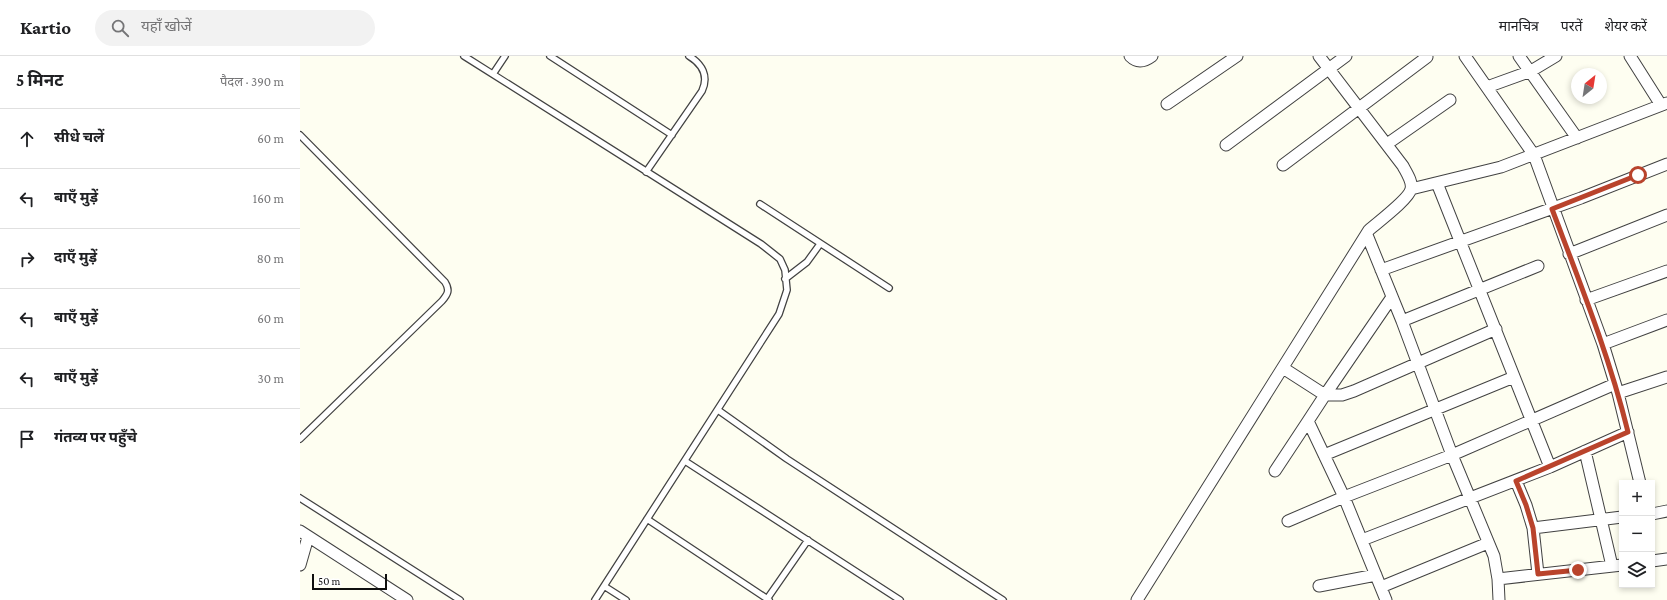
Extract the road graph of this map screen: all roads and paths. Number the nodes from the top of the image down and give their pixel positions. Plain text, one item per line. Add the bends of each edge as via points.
1 (464, 56) edge
2 (505, 56) edge
3 (550, 56) edge
4 (689, 56) edge
5 (1130, 56) edge
6 (1152, 56) edge
7 (1319, 56) edge
8 (1346, 56) edge
9 (1465, 56) edge
10 (1519, 56) edge
11 (1556, 56) edge
12 (1630, 56) edge
13 (1233, 57) edge
14 (1427, 57) edge
15 (1329, 68) junction
16 (1531, 72) junction
17 (493, 74) junction
18 (1486, 87) junction
19 (1450, 100) dead end
20 (1167, 104) dead end
21 (1664, 104) edge
22 (1359, 108) junction
23 (300, 135) edge
24 (672, 135) junction
25 (1577, 138) junction
26 (1387, 144) junction
27 (1226, 145) dead end
28 (1534, 155) junction
29 (1667, 164) edge
30 (1283, 165) dead end
31 (646, 172) junction
32 (1437, 184) junction
33 (1411, 189) junction
34 (760, 204) dead end
35 (1552, 209) junction
36 (1667, 215) edge
37 (1367, 235) junction
38 (1460, 242) junction
39 (820, 244) junction
40 (1569, 254) junction
41 (1538, 266) dead end
42 (1381, 270) junction
43 (1667, 271) edge
44 (785, 279) junction
45 (889, 288) dead end
46 (1479, 289) junction
47 (1392, 297) junction
48 (1586, 300) junction
49 (1667, 320) edge
50 (1402, 321) junction
51 (1496, 329) junction
52 (1603, 344) junction
53 (1418, 362) junction
54 (1283, 368) junction
55 (1514, 377) junction
56 (1667, 377) edge
57 (1617, 388) junction
58 (1325, 395) junction
59 (1435, 409) junction
60 (718, 410) junction
61 (1532, 420) junction
62 (1308, 421) junction
63 (1628, 432) junction
64 (300, 439) edge
65 (1586, 451) junction
66 (1324, 455) junction
67 (1452, 455) junction
68 (685, 461) junction
69 (1550, 467) junction
70 (1275, 471) dead end
71 (1639, 480) edge
72 (1516, 481) junction
73 (1344, 497) junction
74 (300, 498) edge
75 (1470, 498) junction
76 (1667, 512) edge
77 (1655, 514) edge
78 (1619, 518) edge
79 (647, 519) junction
80 (1288, 520) dead end
81 (1602, 520) junction
82 (1533, 528) junction
83 (304, 534) edge
84 (808, 540) junction
85 (1362, 540) junction
86 (1488, 543) junction
87 (1667, 559) edge
88 (1655, 561) edge
89 (300, 565) edge
90 (1617, 566) edge
91 (1538, 574) junction
92 (1376, 575) junction
93 (1498, 579) junction
94 (604, 586) junction
95 (1319, 586) dead end
96 (1381, 587) junction
97 (768, 599) edge
98 (407, 600) edge
99 (460, 600) edge
100 (595, 600) edge
101 (626, 600) edge
102 (900, 600) edge
103 (1003, 600) edge
104 (1137, 600) edge
105 (1386, 600) edge
106 (1499, 600) edge

1 - 17 lane
2 - 17 lane
3 - 24 lane
4 - 24 lane via 698,61 706,83
5 - 6 street via 1143,61
7 - 15 street
8 - 15 street
9 - 18 street
10 - 16 street
11 - 16 street
12 - 21 street
13 - 20 street
14 - 22 street
15 - 22 street
15 - 27 street
16 - 18 street
16 - 25 street
17 - 31 lane
18 - 28 street
19 - 26 street
21 - 25 street
22 - 26 street
22 - 30 street
23 - 64 lane via 445,282 448,288 447,295 442,301
24 - 31 lane
25 - 28 street
26 - 33 street via 1403,166
28 - 32 street via 1501,167
28 - 35 street
29 - 35 street
31 - 44 lane via 761,244 780,259 785,270
32 - 33 street
32 - 38 street
33 - 37 street via 1407,197
34 - 39 lane
35 - 38 street
35 - 40 street
36 - 40 street
37 - 42 street
37 - 54 street
38 - 42 street
38 - 46 street
39 - 44 lane via 807,262
39 - 45 lane
40 - 48 street
41 - 46 street
42 - 47 street
43 - 48 street
44 - 60 lane via 787,290 779,314
46 - 50 street
46 - 51 street
47 - 50 street
47 - 58 street
48 - 52 street
49 - 52 street
50 - 53 street
51 - 53 street
51 - 55 street
52 - 57 street
53 - 58 street via 1354,391 1342,395
53 - 59 street
54 - 58 street
54 - 104 street
55 - 59 street
55 - 61 street
56 - 57 street
57 - 61 street
57 - 63 street
58 - 62 street
59 - 66 street
59 - 67 street
60 - 68 lane
60 - 103 lane
61 - 67 street
61 - 69 street
62 - 66 street
62 - 70 street
63 - 65 street
63 - 71 street
65 - 69 street
65 - 81 street
66 - 73 street
67 - 73 street
67 - 75 street
68 - 79 lane
68 - 84 lane
69 - 72 street
72 - 75 street
72 - 82 street
73 - 80 street
73 - 85 street
74 - 99 lane
75 - 85 street
75 - 86 street
76 - 77 street
78 - 81 street
79 - 94 lane
79 - 97 lane
81 - 82 street
81 - 90 street
82 - 91 street
83 - 89 street
83 - 98 street
84 - 97 lane
84 - 102 lane
85 - 92 street
86 - 93 street via 1494,556
86 - 96 street
87 - 88 street
90 - 91 street
91 - 93 street
92 - 95 street
92 - 96 street
93 - 106 street
94 - 100 lane
94 - 101 lane
96 - 105 street

